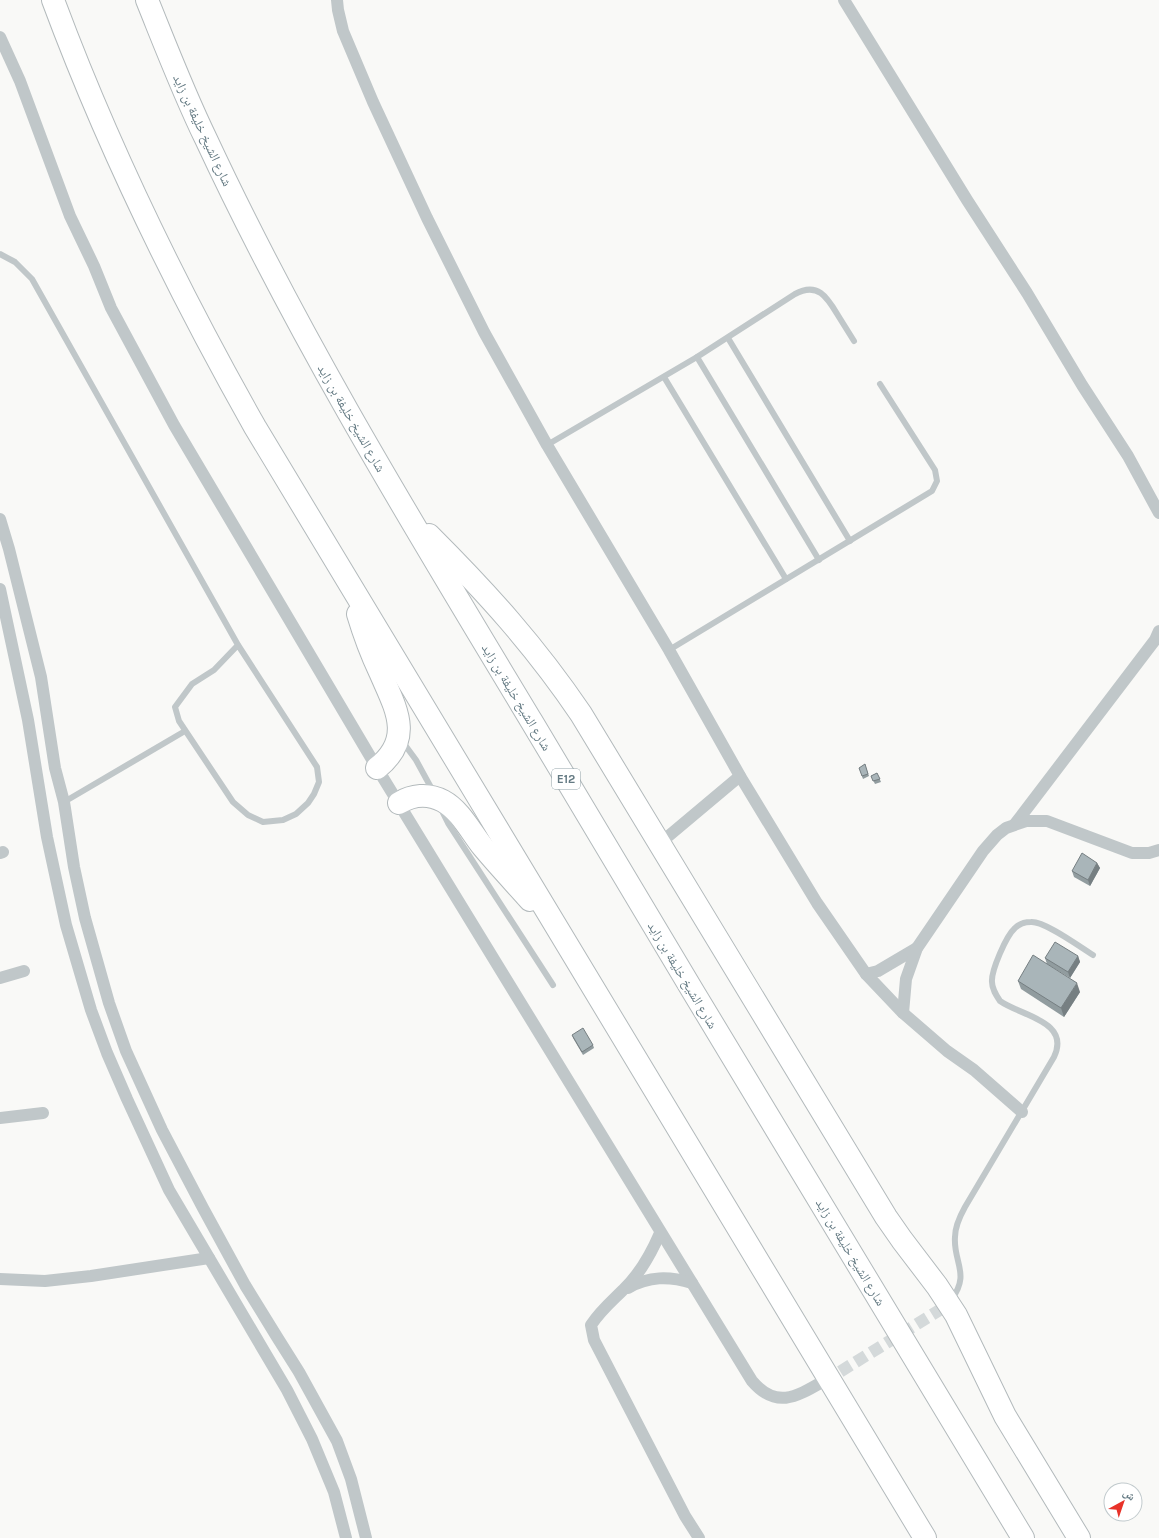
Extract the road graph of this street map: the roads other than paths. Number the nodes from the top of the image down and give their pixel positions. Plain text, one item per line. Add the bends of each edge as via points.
1 (53, 0) edge
2 (337, 0) edge
3 (844, 0) edge
4 (148, 1) edge
5 (0, 37) edge
6 (0, 254) edge
7 (728, 338) junction
8 (854, 341) dead end
9 (697, 357) junction
10 (664, 377) junction
11 (880, 384) dead end
12 (547, 445) junction
13 (407, 511) junction
14 (1159, 513) edge
15 (0, 519) edge
16 (850, 541) junction
17 (819, 560) junction
18 (347, 579) junction
19 (786, 579) junction
20 (0, 590) edge
21 (1159, 631) edge
22 (238, 645) junction
23 (669, 650) junction
24 (186, 731) junction
25 (398, 737) junction
26 (377, 768) junction
27 (740, 776) junction
28 (436, 798) junction
29 (64, 802) junction
30 (399, 803) junction
31 (1016, 824) junction
32 (659, 844) junction
33 (1159, 850) edge
34 (557, 926) junction
35 (917, 948) junction
36 (1093, 955) dead end
37 (24, 971) dead end
38 (866, 974) junction
39 (0, 978) edge
40 (553, 985) dead end
41 (903, 1013) junction
42 (1022, 1112) junction
43 (43, 1113) dead end
44 (0, 1118) edge
45 (660, 1232) junction
46 (209, 1258) junction
47 (0, 1279) edge
48 (692, 1283) junction
49 (623, 1290) junction
50 (946, 1306) junction
51 (822, 1382) tunnel mouth
52 (346, 1538) edge
53 (366, 1538) edge
54 (699, 1538) edge
55 (925, 1538) edge
56 (1023, 1538) edge
57 (1078, 1538) edge

1 - 18 highway via 119,160 160,250 255,427
2 - 12 street via 343,31 427,218 484,332
3 - 14 street via 1128,456
4 - 13 highway, شارع الشيخ خليفة بن زايد / E12 via 201,129 273,276 330,381
5 - 26 street via 20,81 70,216 111,308 174,425
6 - 22 lane via 15,262 32,280
7 - 8 lane via 795,294 810,290 820,292 828,299
7 - 9 lane
7 - 16 lane
9 - 10 lane
9 - 17 lane
10 - 12 lane
10 - 19 lane
11 - 16 lane via 935,470 937,481 928,494
12 - 23 street
13 - 32 highway via 486,592 545,663 581,714
13 - 56 highway, شارع الشيخ خليفة بن زايد / E12
15 - 29 street via 40,677 55,768
16 - 17 lane
17 - 19 lane
18 - 25 highway via 371,651 396,709 400,727
18 - 34 highway
19 - 23 lane
20 - 46 street via 28,720 47,837 66,925 91,1010 107,1053 169,1190
21 - 31 street via 1155,640
22 - 24 lane via 214,670 192,684 184,693 176,707 179,721
22 - 24 lane via 317,767 319,782 314,794 296,814 283,820 263,822 248,815 232,802
23 - 27 street
24 - 29 lane
25 - 26 highway via 391,754
25 - 28 lane via 416,760
26 - 30 street
27 - 32 street
27 - 38 street via 817,903
28 - 30 highway via 417,796
28 - 34 highway via 453,808 506,874
28 - 40 lane via 448,823
29 - 53 street via 84,918 126,1051 162,1130 203,1208 337,1441 351,1479
30 - 45 street
31 - 33 street via 1026,821 1047,821 1132,853
31 - 35 street via 1006,828 990,842
32 - 50 highway via 886,1217
34 - 55 highway
35 - 38 street via 878,971
35 - 41 street via 906,979
36 - 42 lane via 1047,926 1036,922 1020,925 1008,938 992,977 993,990 1006,1005 1050,1027 1058,1042 1054,1057
37 - 39 street
38 - 41 street
41 - 42 street
42 - 50 lane via 958,1222 955,1237 961,1271 960,1280 954,1296
43 - 44 street
45 - 48 street
45 - 49 street via 645,1264
46 - 47 street via 45,1282
46 - 52 street via 287,1390 309,1433 334,1492
48 - 49 street via 678,1279 649,1279
48 - 51 street via 752,1381 763,1392 778,1398 792,1397
49 - 54 street via 599,1312 591,1325 594,1340 685,1516
50 - 57 highway via 964,1330 1005,1416

